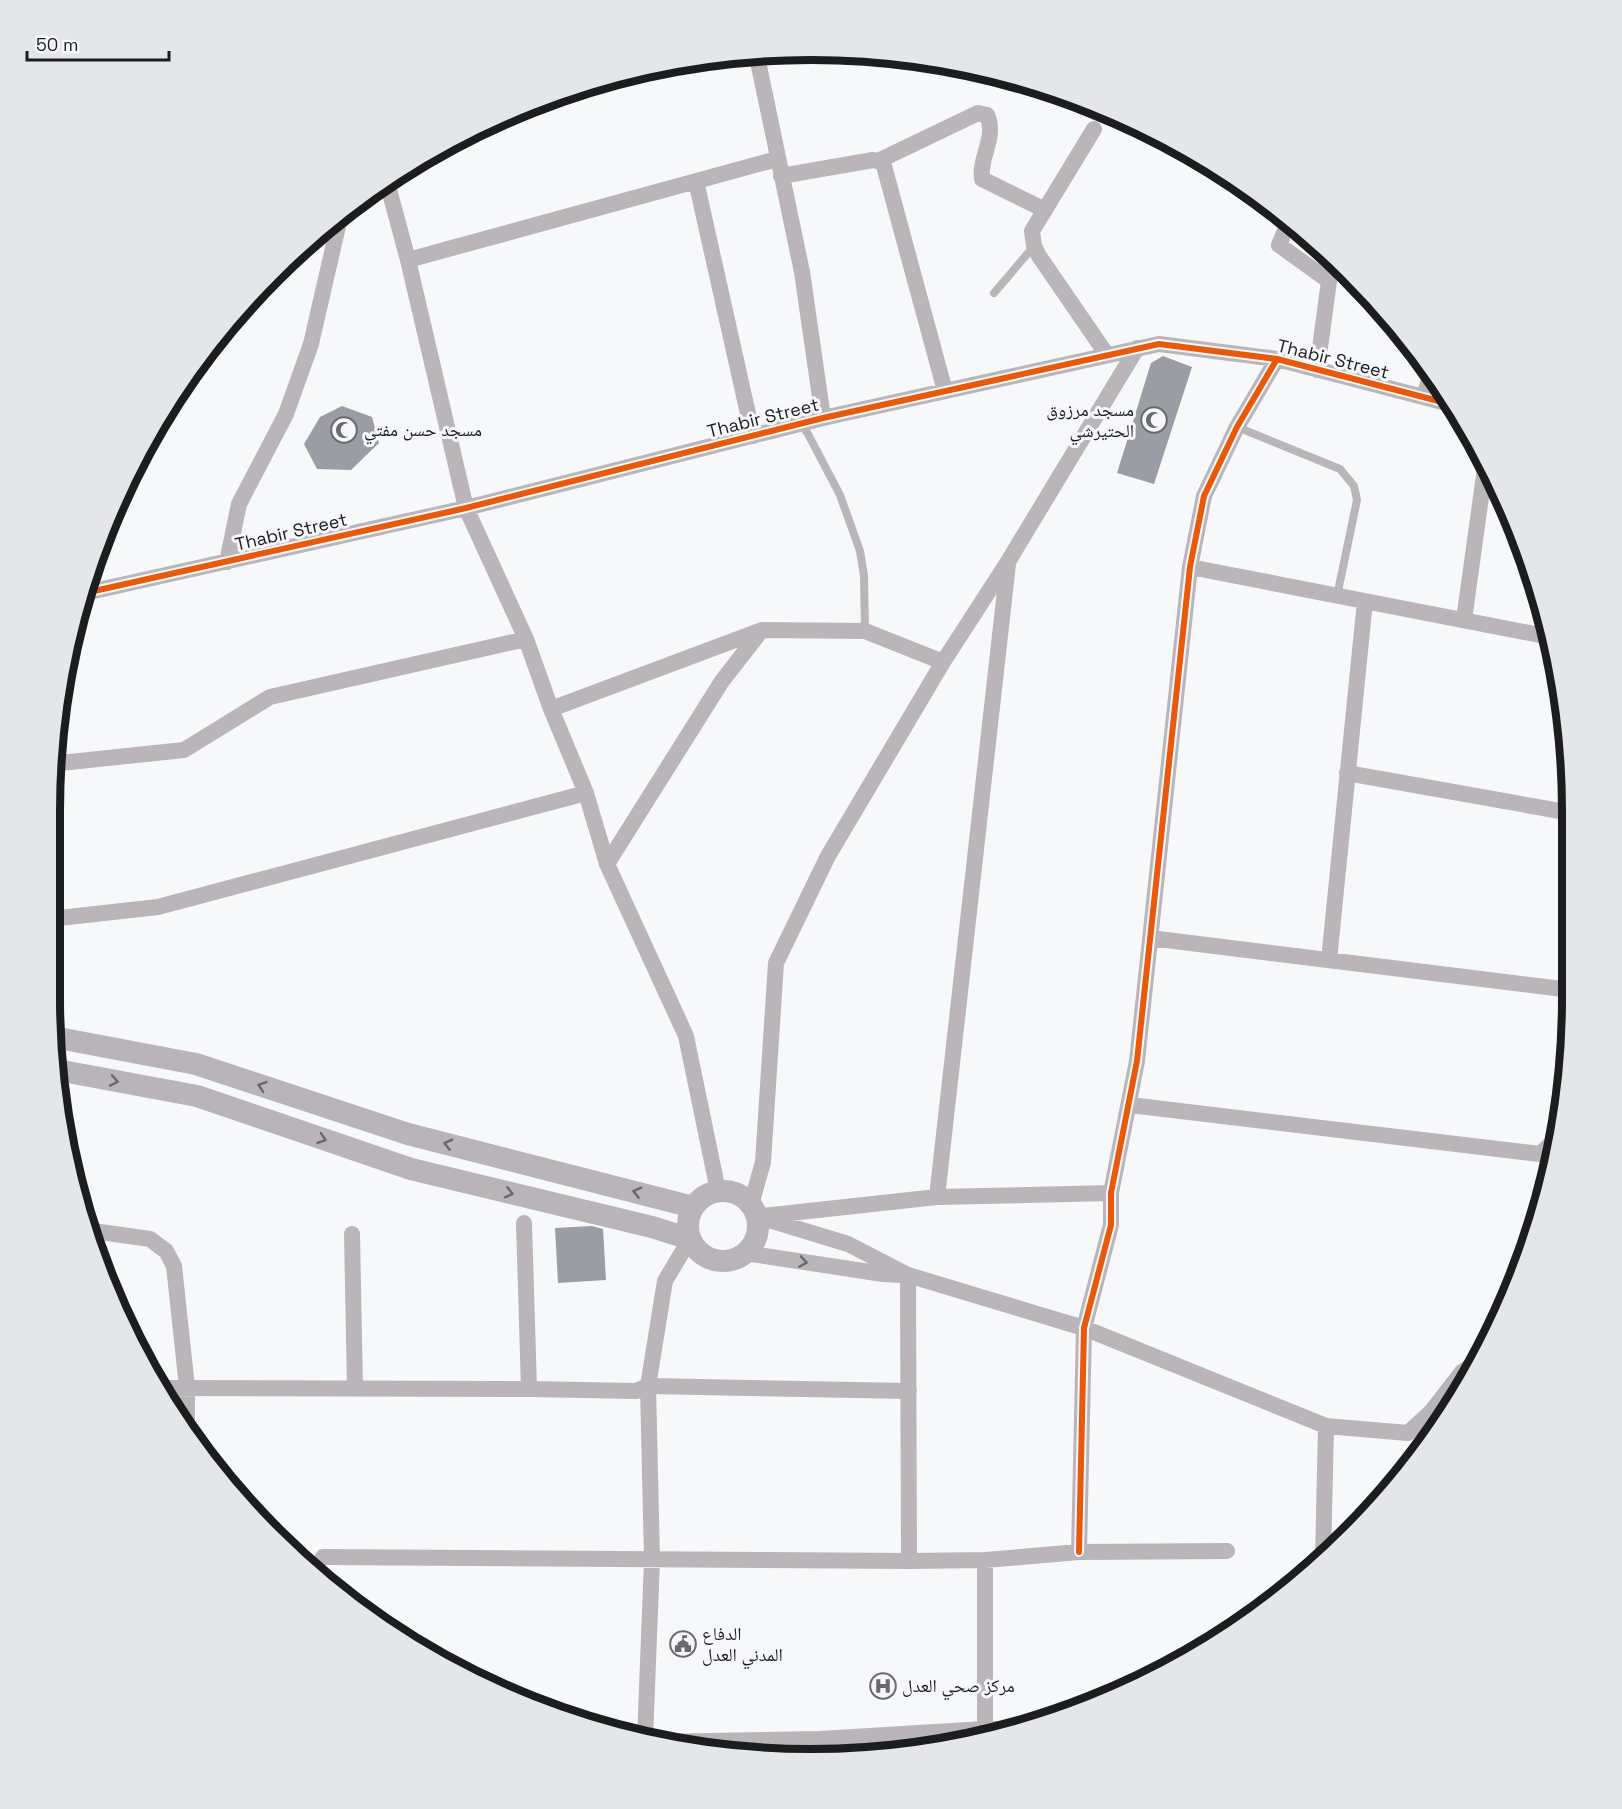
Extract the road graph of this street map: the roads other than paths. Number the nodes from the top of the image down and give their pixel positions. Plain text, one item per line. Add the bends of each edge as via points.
1 (758, 62) edge
2 (1094, 129) dead end
3 (777, 159) junction
4 (878, 161) junction
5 (780, 176) junction
6 (696, 181) junction
7 (389, 190) edge
8 (1046, 210) junction
9 (337, 229) edge
10 (1286, 229) edge
11 (1034, 246) junction
12 (408, 260) junction
13 (994, 293) dead end
14 (1137, 348) junction
15 (1107, 355) junction
16 (1277, 360) junction
17 (1317, 370) junction
18 (1428, 384) edge
19 (945, 391) junction
20 (1425, 397) junction
21 (1439, 401) edge
22 (823, 418) junction
23 (801, 424) junction
24 (1237, 427) junction
25 (753, 436) junction
26 (1484, 477) edge
27 (466, 508) junction
28 (1009, 560) junction
29 (227, 562) junction
30 (1190, 567) junction
31 (94, 591) edge
32 (1337, 596) junction
33 (1365, 601) junction
34 (1464, 620) junction
35 (762, 630) junction
36 (866, 631) junction
37 (1541, 635) edge
38 (526, 639) junction
39 (943, 662) junction
40 (551, 709) junction
41 (62, 763) edge
42 (1347, 773) junction
43 (586, 793) junction
44 (1562, 811) edge
45 (607, 864) junction
46 (60, 918) edge
47 (1150, 939) junction
48 (1329, 960) junction
49 (1562, 989) edge
50 (62, 1039) edge
51 (64, 1071) edge
52 (1130, 1105) junction
53 (1547, 1147) edge
54 (718, 1191) junction
55 (1111, 1193) junction
56 (937, 1197) junction
57 (693, 1207) junction
58 (754, 1211) junction
59 (524, 1223) dead end
60 (98, 1232) edge
61 (352, 1234) dead end
62 (690, 1239) junction
63 (745, 1253) junction
64 (908, 1275) junction
65 (1084, 1328) junction
66 (1462, 1372) edge
67 (648, 1386) junction
68 (187, 1387) junction
69 (170, 1388) edge
70 (355, 1388) junction
71 (529, 1389) junction
72 (909, 1391) junction
73 (187, 1415) edge
74 (1326, 1426) junction
75 (1323, 1547) edge
76 (1227, 1551) dead end
77 (1079, 1552) junction
78 (323, 1557) dead end
79 (652, 1560) junction
80 (985, 1560) junction
81 (909, 1561) junction
82 (985, 1728) edge
83 (645, 1730) edge
84 (963, 1734) edge
85 (820, 1738) junction
86 (700, 1741) edge
87 (820, 1749) edge

1 - 3 street
2 - 8 street
3 - 5 street
3 - 6 street
4 - 5 street
4 - 8 street via 978,113 987,115 992,126 982,179
4 - 19 street via 884,166
5 - 22 street via 802,272
6 - 12 street
6 - 25 street
7 - 12 street
8 - 11 street via 1032,231
9 - 29 street via 311,344 286,414 239,504
10 - 17 street via 1279,245 1329,281
11 - 13 lane
11 - 15 street
12 - 27 street
14 - 15 street, Thabir Street
14 - 16 street, Thabir Street via 1159,344
14 - 28 street
15 - 19 street, Thabir Street
16 - 17 street, Thabir Street
16 - 24 street
17 - 20 street, Thabir Street
18 - 20 street
19 - 22 street, Thabir Street
20 - 21 street, Thabir Street
22 - 23 street, Thabir Street
23 - 25 street, Thabir Street
23 - 36 lane via 840,495 860,551
24 - 30 street via 1204,496
24 - 32 lane via 1340,469 1354,486 1357,500
25 - 27 street, Thabir Street
26 - 34 street
27 - 29 street, Thabir Street
27 - 38 street
28 - 39 street
28 - 56 street
29 - 31 street, Thabir Street
30 - 32 street
30 - 47 street
32 - 33 street
33 - 34 street
33 - 42 street
34 - 37 street
35 - 36 street
35 - 40 street
35 - 45 street via 722,681
36 - 39 street
38 - 40 street
38 - 41 street via 270,697 184,750
39 - 58 street via 828,856 776,963 763,1162
40 - 43 street
42 - 44 street
42 - 48 street
43 - 45 street
43 - 46 street via 158,907
45 - 54 street via 686,1036
47 - 48 street
47 - 52 street
48 - 49 street
57 -> 50 street via 408,1134 196,1064
51 -> 62 street via 197,1096 411,1169
52 - 53 street via 1540,1154
52 - 55 street
54 - 57 street
54 - 58 street via 736,1194
55 - 56 street
55 - 65 street via 1111,1225
56 - 58 street
57 - 62 street via 689,1217
58 - 63 street via 756,1236
58 - 64 street via 848,1244
59 - 71 street
60 - 68 street via 150,1239 165,1251 174,1266
61 - 70 street
62 - 63 street via 714,1260 725,1261
62 - 67 street via 665,1281
63 -> 64 street
64 - 65 street
64 - 72 street
65 - 74 street
65 - 77 street
66 - 74 street via 1431,1412 1408,1433
67 - 71 street via 636,1391
67 - 72 street
67 - 79 street
68 - 69 street
68 - 70 street
68 - 73 street
70 - 71 street
72 - 81 street
74 - 75 street
76 - 77 street
77 - 80 street
78 - 79 street
79 - 81 street
79 - 83 street
80 - 81 street
80 - 82 street
84 - 85 street
85 - 86 street
85 - 87 street

